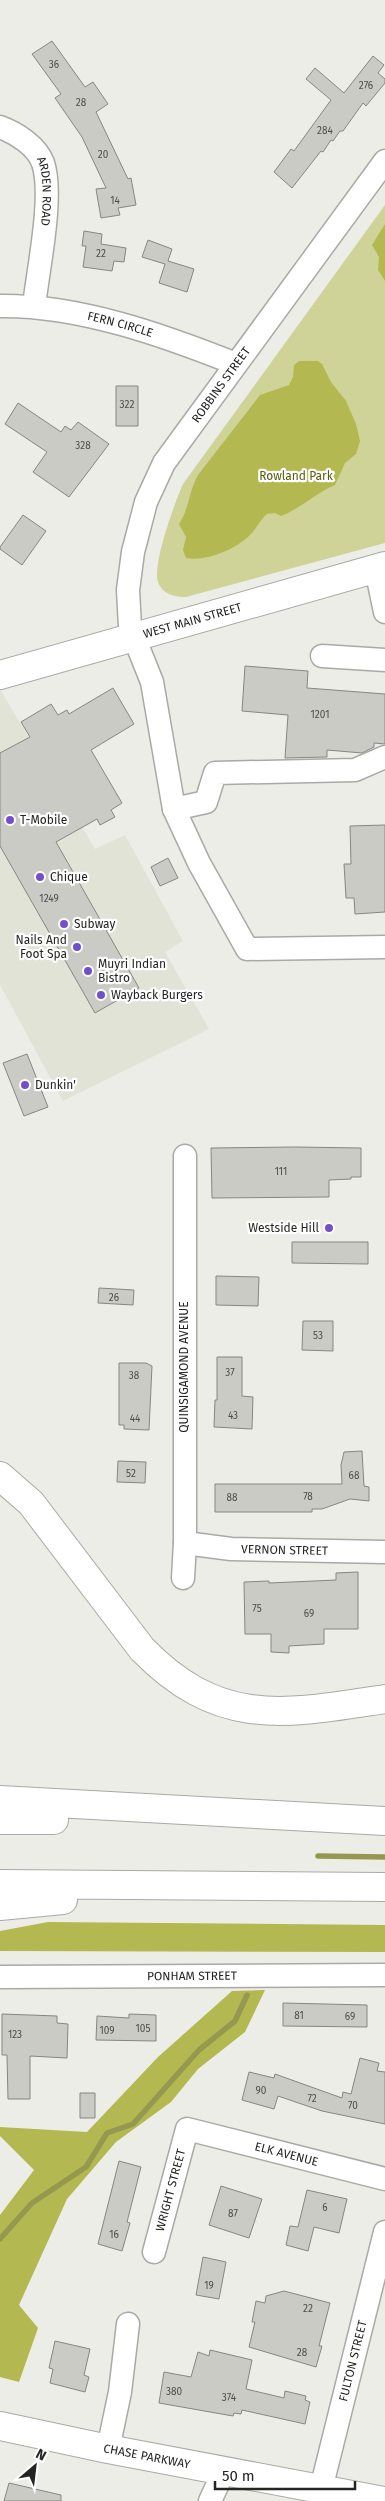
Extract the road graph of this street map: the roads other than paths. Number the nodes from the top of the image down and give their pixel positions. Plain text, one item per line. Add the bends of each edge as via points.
1 (0, 127) edge
2 (385, 161) edge
3 (0, 306) edge
4 (34, 306) junction
5 (236, 364) junction
6 (380, 567) edge
7 (385, 612) edge
8 (133, 638) junction
9 (322, 656) dead end
10 (385, 660) edge
11 (0, 675) edge
12 (385, 757) edge
13 (174, 809) junction
14 (385, 947) edge
15 (185, 1156) dead end
16 (0, 1476) edge
17 (186, 1543) junction
18 (385, 1552) edge
19 (182, 1578) dead end
20 (385, 1699) edge
21 (0, 1800) edge
22 (0, 1820) edge
23 (385, 1822) edge
24 (0, 1884) edge
25 (227, 1886) junction
26 (385, 1887) edge
27 (0, 1906) edge
28 (385, 1975) edge
29 (0, 1977) edge
30 (187, 2129) joint
31 (385, 2179) edge
32 (385, 2232) edge
33 (154, 2252) dead end
34 (128, 2324) dead end
35 (0, 2426) edge
36 (108, 2449) junction
37 (224, 2471) junction
38 (321, 2489) junction
39 (210, 2501) edge
40 (384, 2501) edge

1 - 4 street, ARDEN ROAD via 20,135 42,162 48,192
2 - 5 street, ROBBINS STREET
3 - 4 street, FERN CIRCLE
4 - 5 street, FERN CIRCLE via 134,328
5 - 8 street, ROBBINS STREET via 164,463 150,491 129,578 128,613
6 - 7 street
6 - 8 main road, WEST MAIN STREET
8 - 11 main road, WEST MAIN STREET
8 - 13 street, ROBBINS STREET via 152,682
9 - 10 street
12 - 13 street via 355,770 215,773 206,802
13 - 14 street, ROBBINS STREET via 199,863 247,949
15 - 17 street, QUINSIGAMOND AVENUE
16 - 20 main road via 31,1503 142,1648 183,1684 231,1706 256,1711 304,1710
17 - 18 street, VERNON STREET via 231,1549
17 - 19 street, QUINSIGAMOND AVENUE
21 - 23 main road
22 - 23 main road
24 - 25 main road
25 - 26 main road
25 - 27 main road
28 - 29 street, PONHAM STREET
30 - 31 street, ELK AVENUE
30 - 33 street, WRIGHT STREET
32 - 38 street, FULTON STREET
34 - 36 street via 120,2392
35 - 36 main road, CHASE PARKWAY
36 - 37 main road, CHASE PARKWAY
37 - 38 main road, CHASE PARKWAY
37 - 39 street
38 - 40 main road, CHASE PARKWAY

